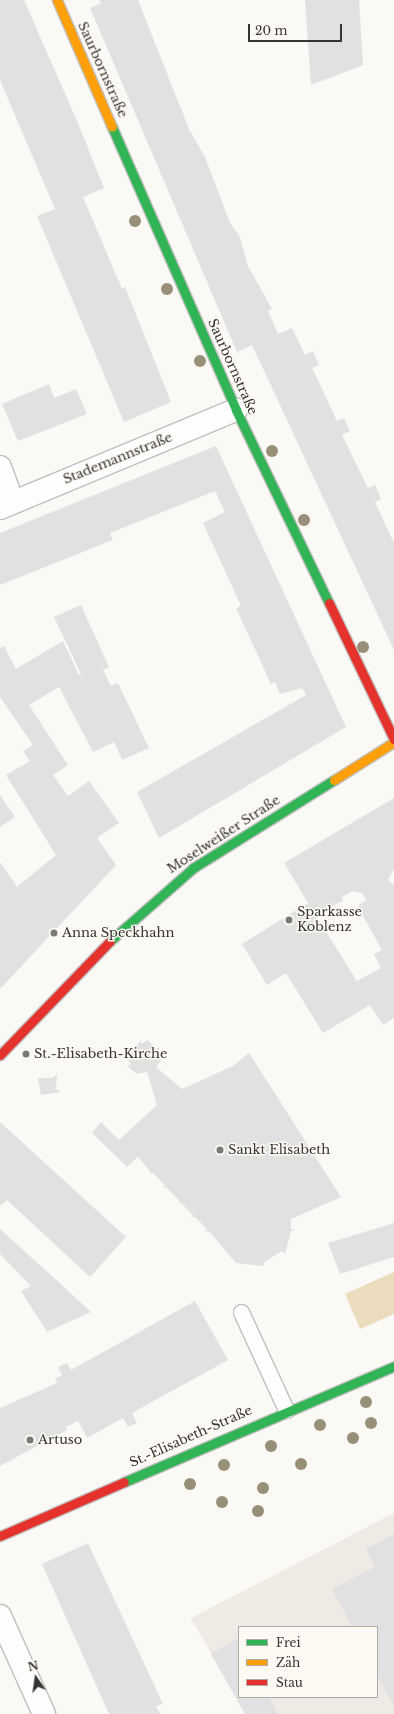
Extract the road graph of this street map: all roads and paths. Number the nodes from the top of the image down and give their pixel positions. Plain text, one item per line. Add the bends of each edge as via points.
1 (57, 0) edge
2 (236, 410) junction
3 (0, 467) edge
4 (7, 505) edge
5 (394, 739) edge
6 (394, 742) edge
7 (0, 1055) edge
8 (241, 1312) dead end
9 (394, 1366) edge
10 (286, 1410) junction
11 (0, 1536) edge
12 (0, 1616) edge
13 (44, 1714) edge

1 - 2 street, Saurbornstraße
2 - 4 street, Stademannstraße
2 - 5 street, Saurbornstraße
3 - 4 street
6 - 7 street, Moselweißer Straße via 193,868 133,917
8 - 10 lane
9 - 10 street, St.-Elisabeth-Straße
10 - 11 street, St.-Elisabeth-Straße
12 - 13 street

